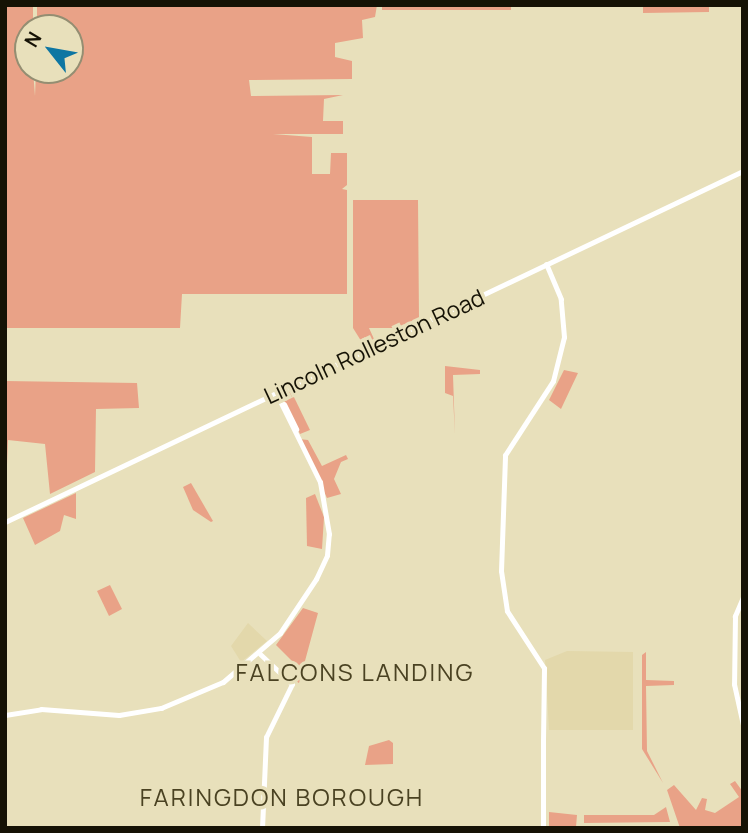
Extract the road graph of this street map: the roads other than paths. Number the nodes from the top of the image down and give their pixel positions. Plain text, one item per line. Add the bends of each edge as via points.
1 (743, 171) edge
2 (546, 264) junction
3 (277, 392) junction
4 (5, 522) edge
5 (743, 597) edge
6 (260, 654) junction
7 (5, 715) edge
8 (743, 725) edge
9 (262, 828) edge
10 (543, 828) edge

1 - 2 street, Lincoln Rolleston Road
2 - 3 street, Lincoln Rolleston Road
2 - 10 street via 561,299 561,354 548,390 509,445 502,472 502,597 510,618 535,650 542,676
3 - 4 street, Lincoln Rolleston Road
3 - 6 street via 320,482 328,550 303,602
5 - 8 street via 735,615 734,684
6 - 7 street via 213,687 153,710 112,715 41,709
6 - 9 street via 292,684 266,737

